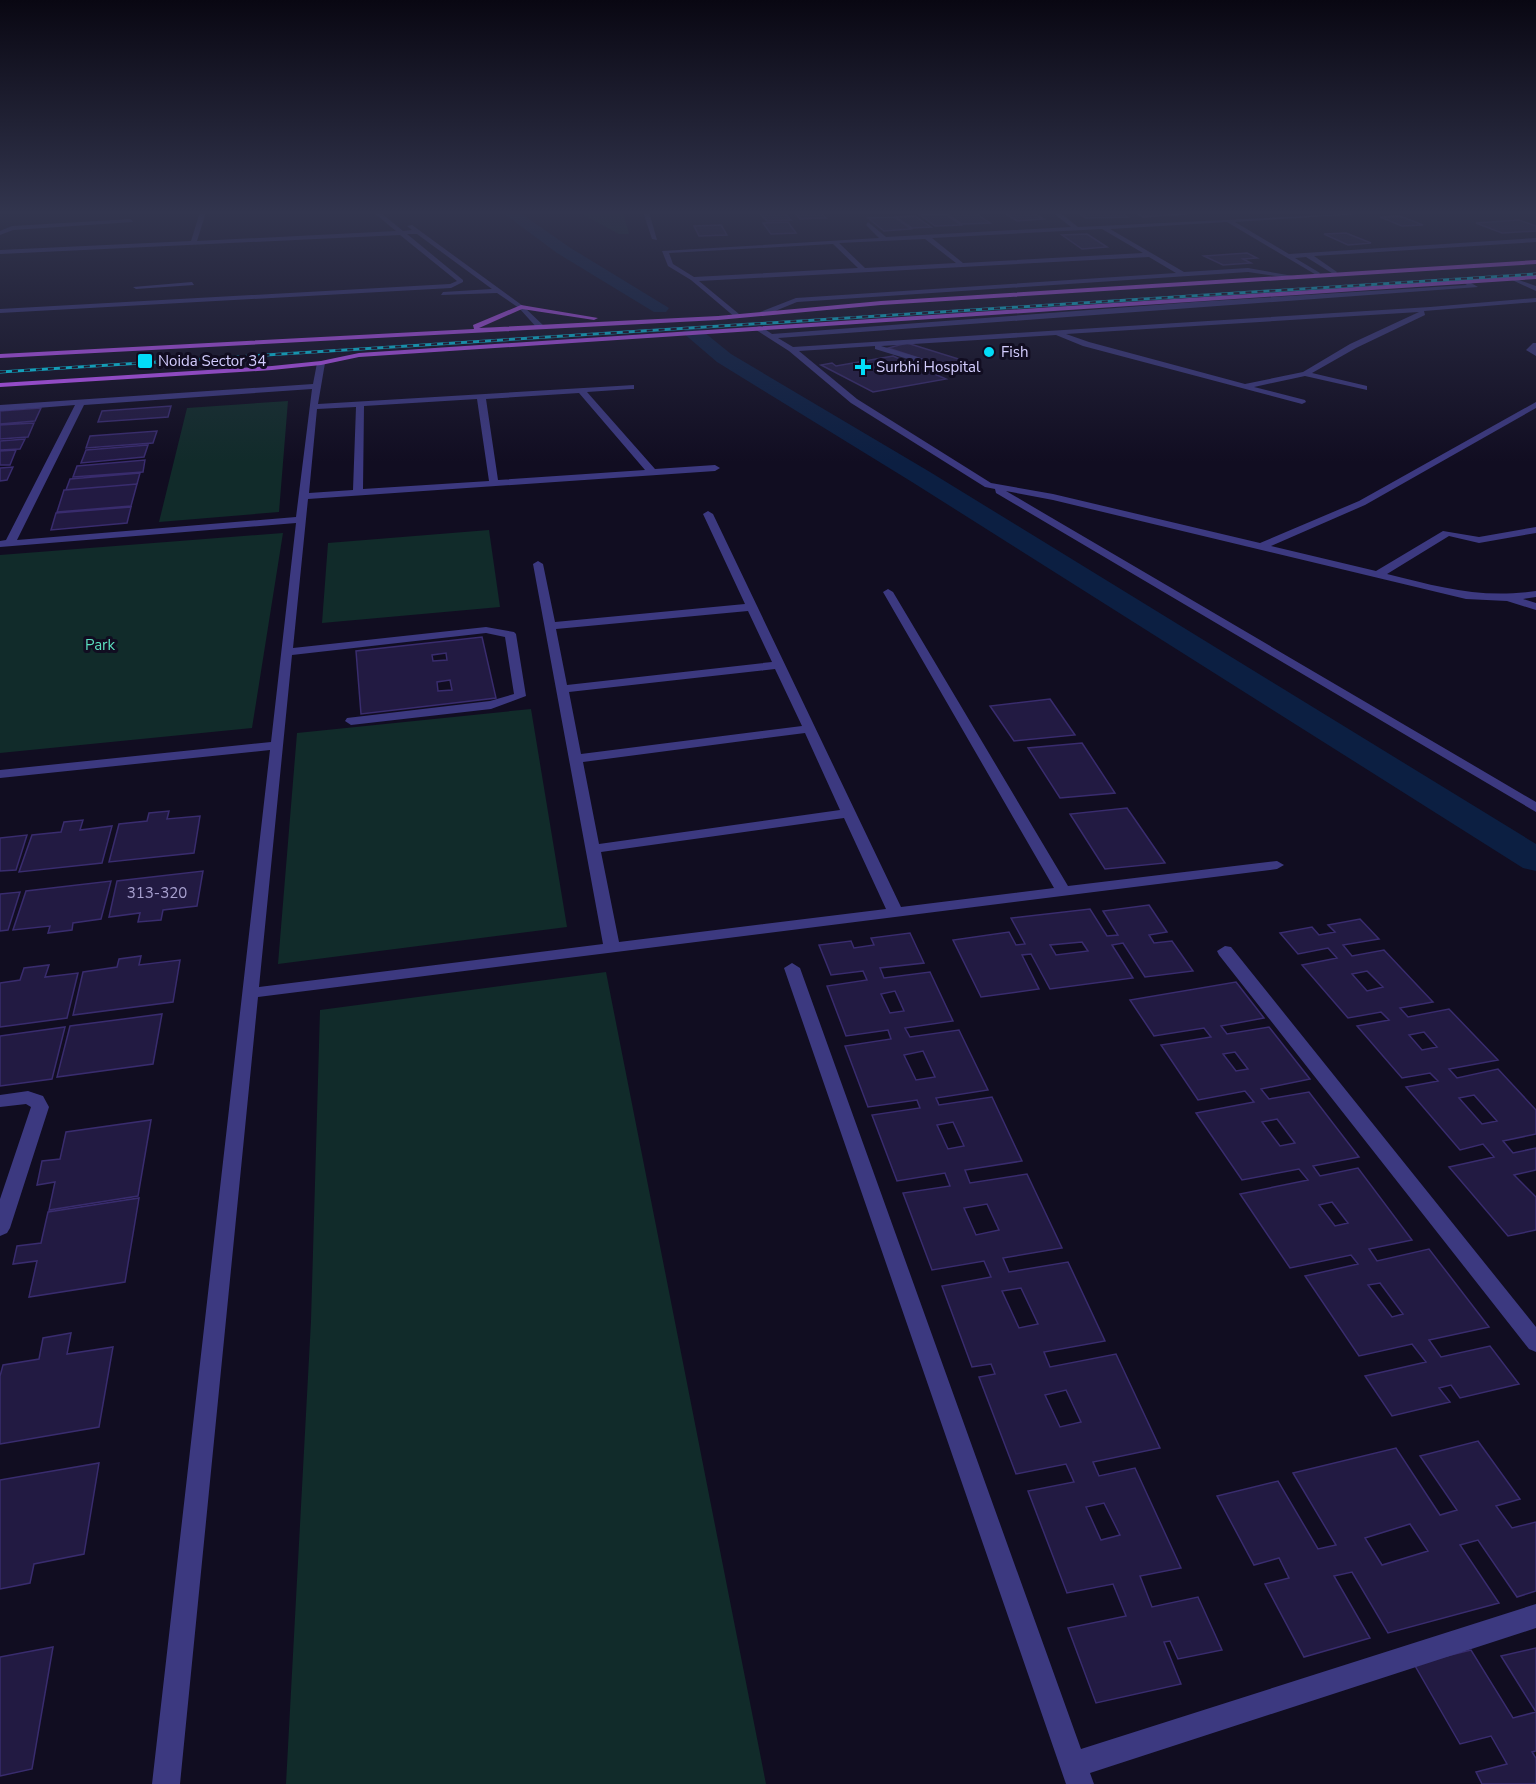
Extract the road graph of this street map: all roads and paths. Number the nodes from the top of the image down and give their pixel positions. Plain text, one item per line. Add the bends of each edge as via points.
1 (162, 295) edge
2 (283, 295) edge
3 (419, 295) edge
4 (503, 295) edge
5 (712, 295) edge
6 (864, 295) edge
7 (1000, 295) edge
8 (1244, 295) edge
9 (1334, 295) edge
10 (1445, 295) edge
11 (989, 296) junction
12 (1291, 298) junction
13 (1536, 300) edge
14 (160, 302) junction
15 (881, 303) junction
16 (1464, 305) junction
17 (520, 307) junction
18 (1166, 307) junction
19 (1430, 309) junction
20 (1017, 310) junction
21 (0, 311) edge
22 (1090, 313) junction
23 (763, 314) junction
24 (1314, 314) junction
25 (736, 316) junction
26 (0, 318) edge
27 (901, 318) junction
28 (1013, 319) junction
29 (634, 322) junction
30 (1188, 322) junction
31 (941, 324) junction
32 (541, 327) junction
33 (757, 328) junction
34 (1113, 328) junction
35 (872, 329) junction
36 (462, 332) junction
37 (1054, 332) junction
38 (1034, 333) junction
39 (771, 336) junction
40 (965, 337) junction
41 (890, 342) junction
42 (869, 344) junction
43 (1536, 345) edge
44 (792, 349) junction
45 (1536, 354) edge
46 (0, 356) edge
47 (321, 363) junction
48 (947, 369) dead end
49 (1305, 374) junction
50 (0, 385) edge
51 (316, 386) junction
52 (1244, 386) junction
53 (631, 387) dead end
54 (1364, 388) dead end
55 (581, 390) junction
56 (481, 396) junction
57 (81, 402) junction
58 (1302, 402) dead end
59 (360, 404) junction
60 (1536, 405) edge
61 (314, 406) junction
62 (0, 408) edge
63 (715, 468) dead end
64 (652, 472) junction
65 (494, 483) junction
66 (988, 485) junction
67 (358, 493) junction
68 (304, 496) junction
69 (708, 514) dead end
70 (302, 520) junction
71 (1536, 530) edge
72 (5, 544) edge
73 (1258, 548) junction
74 (538, 564) dead end
75 (1377, 575) junction
76 (888, 592) dead end
77 (1536, 594) edge
78 (1508, 598) junction
79 (752, 607) junction
80 (1536, 607) edge
81 (550, 626) junction
82 (287, 651) junction
83 (779, 665) junction
84 (562, 689) junction
85 (351, 722) dead end
86 (809, 729) junction
87 (278, 745) junction
88 (576, 759) junction
89 (0, 774) edge
90 (1536, 808) edge
91 (848, 813) junction
92 (593, 849) junction
93 (1276, 865) dead end
94 (1064, 892) junction
95 (896, 913) junction
96 (612, 948) junction
97 (1225, 951) dead end
98 (792, 968) dead end
99 (251, 993) junction
100 (0, 1101) edge
101 (0, 1228) edge
102 (1536, 1343) edge
103 (1536, 1616) edge
104 (1077, 1774) edge
105 (166, 1784) edge

1 - 14 street
2 - 14 street
3 - 26 street
4 - 17 street
5 - 25 street
6 - 23 street via 796,300
7 - 11 main road
8 - 20 main road
9 - 12 street
10 - 16 street
11 - 15 main road
11 - 20 main road via 971,303
12 - 18 street
12 - 24 street
13 - 16 street
14 - 21 street
15 - 23 main road
15 - 27 main road via 912,309 911,314
16 - 19 street
17 - 29 main road
17 - 32 street
17 - 36 main road
18 - 22 street
18 - 30 street
19 - 24 street
19 - 49 street
20 - 27 main road
22 - 28 street
22 - 34 street
23 - 25 main road
24 - 30 street
25 - 29 main road
27 - 33 main road
28 - 31 street
28 - 38 street
29 - 32 main road
30 - 34 street
31 - 35 street
31 - 40 street
32 - 36 main road
33 - 39 street
33 - 47 main road via 359,355
34 - 37 street
35 - 39 street
35 - 41 street
36 - 46 main road
37 - 38 street
37 - 52 street
38 - 40 street
39 - 44 street
40 - 41 street
41 - 42 street
42 - 44 street
42 - 48 street
43 - 45 street via 1530,350
44 - 66 street via 854,400
47 - 50 main road
47 - 51 street
49 - 52 street
49 - 54 street
51 - 57 street
51 - 61 street
52 - 58 street
53 - 55 street
55 - 56 street
55 - 64 street
56 - 59 street
56 - 65 street
57 - 62 street
57 - 72 street
59 - 61 street
59 - 67 street
60 - 73 street via 1362,503
61 - 68 street
63 - 64 street
64 - 65 street
65 - 67 street
66 - 73 street via 1053,497
66 - 90 street
67 - 68 street
68 - 70 street
69 - 79 street
70 - 72 street
70 - 82 street
71 - 75 street via 1479,540 1447,533
73 - 75 street
74 - 81 street
75 - 78 street via 1466,596
76 - 94 street
77 - 78 street
78 - 80 street
79 - 81 street
79 - 83 street
81 - 84 street
82 - 85 street via 486,630 510,634 520,696 491,705
82 - 87 street
83 - 84 street
83 - 86 street
84 - 88 street
86 - 88 street
86 - 91 street
87 - 89 street
87 - 99 street
88 - 92 street
91 - 92 street
91 - 95 street
92 - 96 street
93 - 94 street
94 - 95 street
95 - 96 street
96 - 99 street
97 - 102 street
98 - 104 street
99 - 105 street
100 - 101 street via 28,1097 40,1107
103 - 104 street

